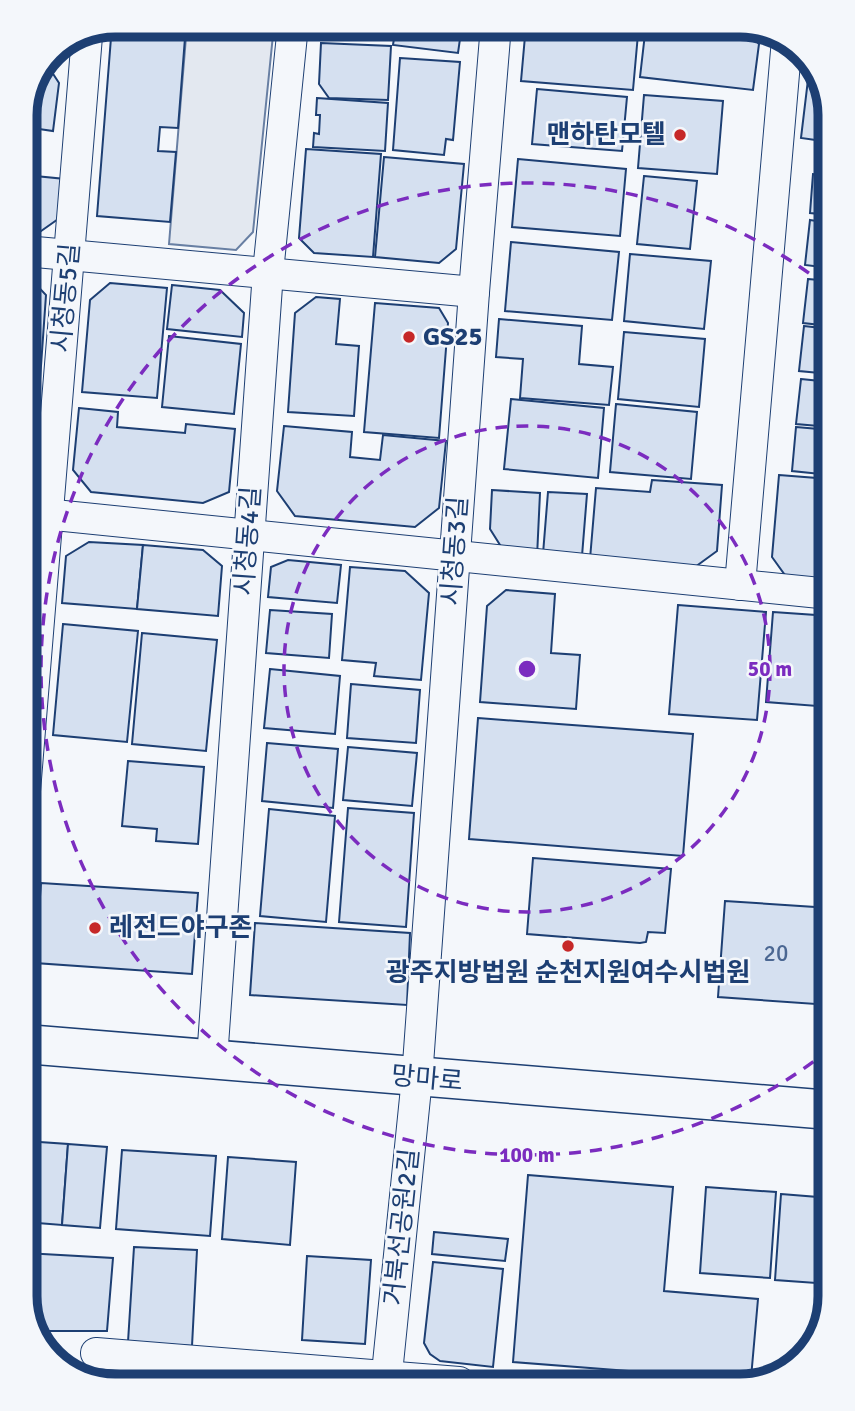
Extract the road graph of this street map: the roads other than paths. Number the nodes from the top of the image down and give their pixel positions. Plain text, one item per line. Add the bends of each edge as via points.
1 (292, 37) edge
2 (495, 37) edge
3 (82, 45) edge
4 (787, 52) edge
5 (37, 252) edge
6 (70, 254) junction
7 (268, 272) junction
8 (474, 292) junction
9 (37, 513) edge
10 (248, 533) junction
11 (455, 557) junction
12 (740, 585) junction
13 (818, 593) edge
14 (37, 1045) edge
15 (212, 1059) junction
16 (417, 1078) junction
17 (818, 1109) edge
18 (96, 1353) dead end
19 (330, 1374) edge
20 (387, 1374) edge

1 - 7 street, 시청동4길
2 - 8 street, 시청동3길
3 - 6 street, 시청동5길
4 - 12 street
5 - 6 street
6 - 7 street
6 - 9 street, 시청동5길
7 - 8 street
7 - 10 street, 시청동4길
8 - 11 street, 시청동3길
9 - 10 street
10 - 11 street
10 - 15 street, 시청동4길
11 - 12 street
11 - 16 street, 시청동3길
12 - 13 street
14 - 15 street, 망마로
15 - 16 street, 망마로
16 - 17 street, 망마로
16 - 20 street, 거북선공원2길
18 - 19 street

